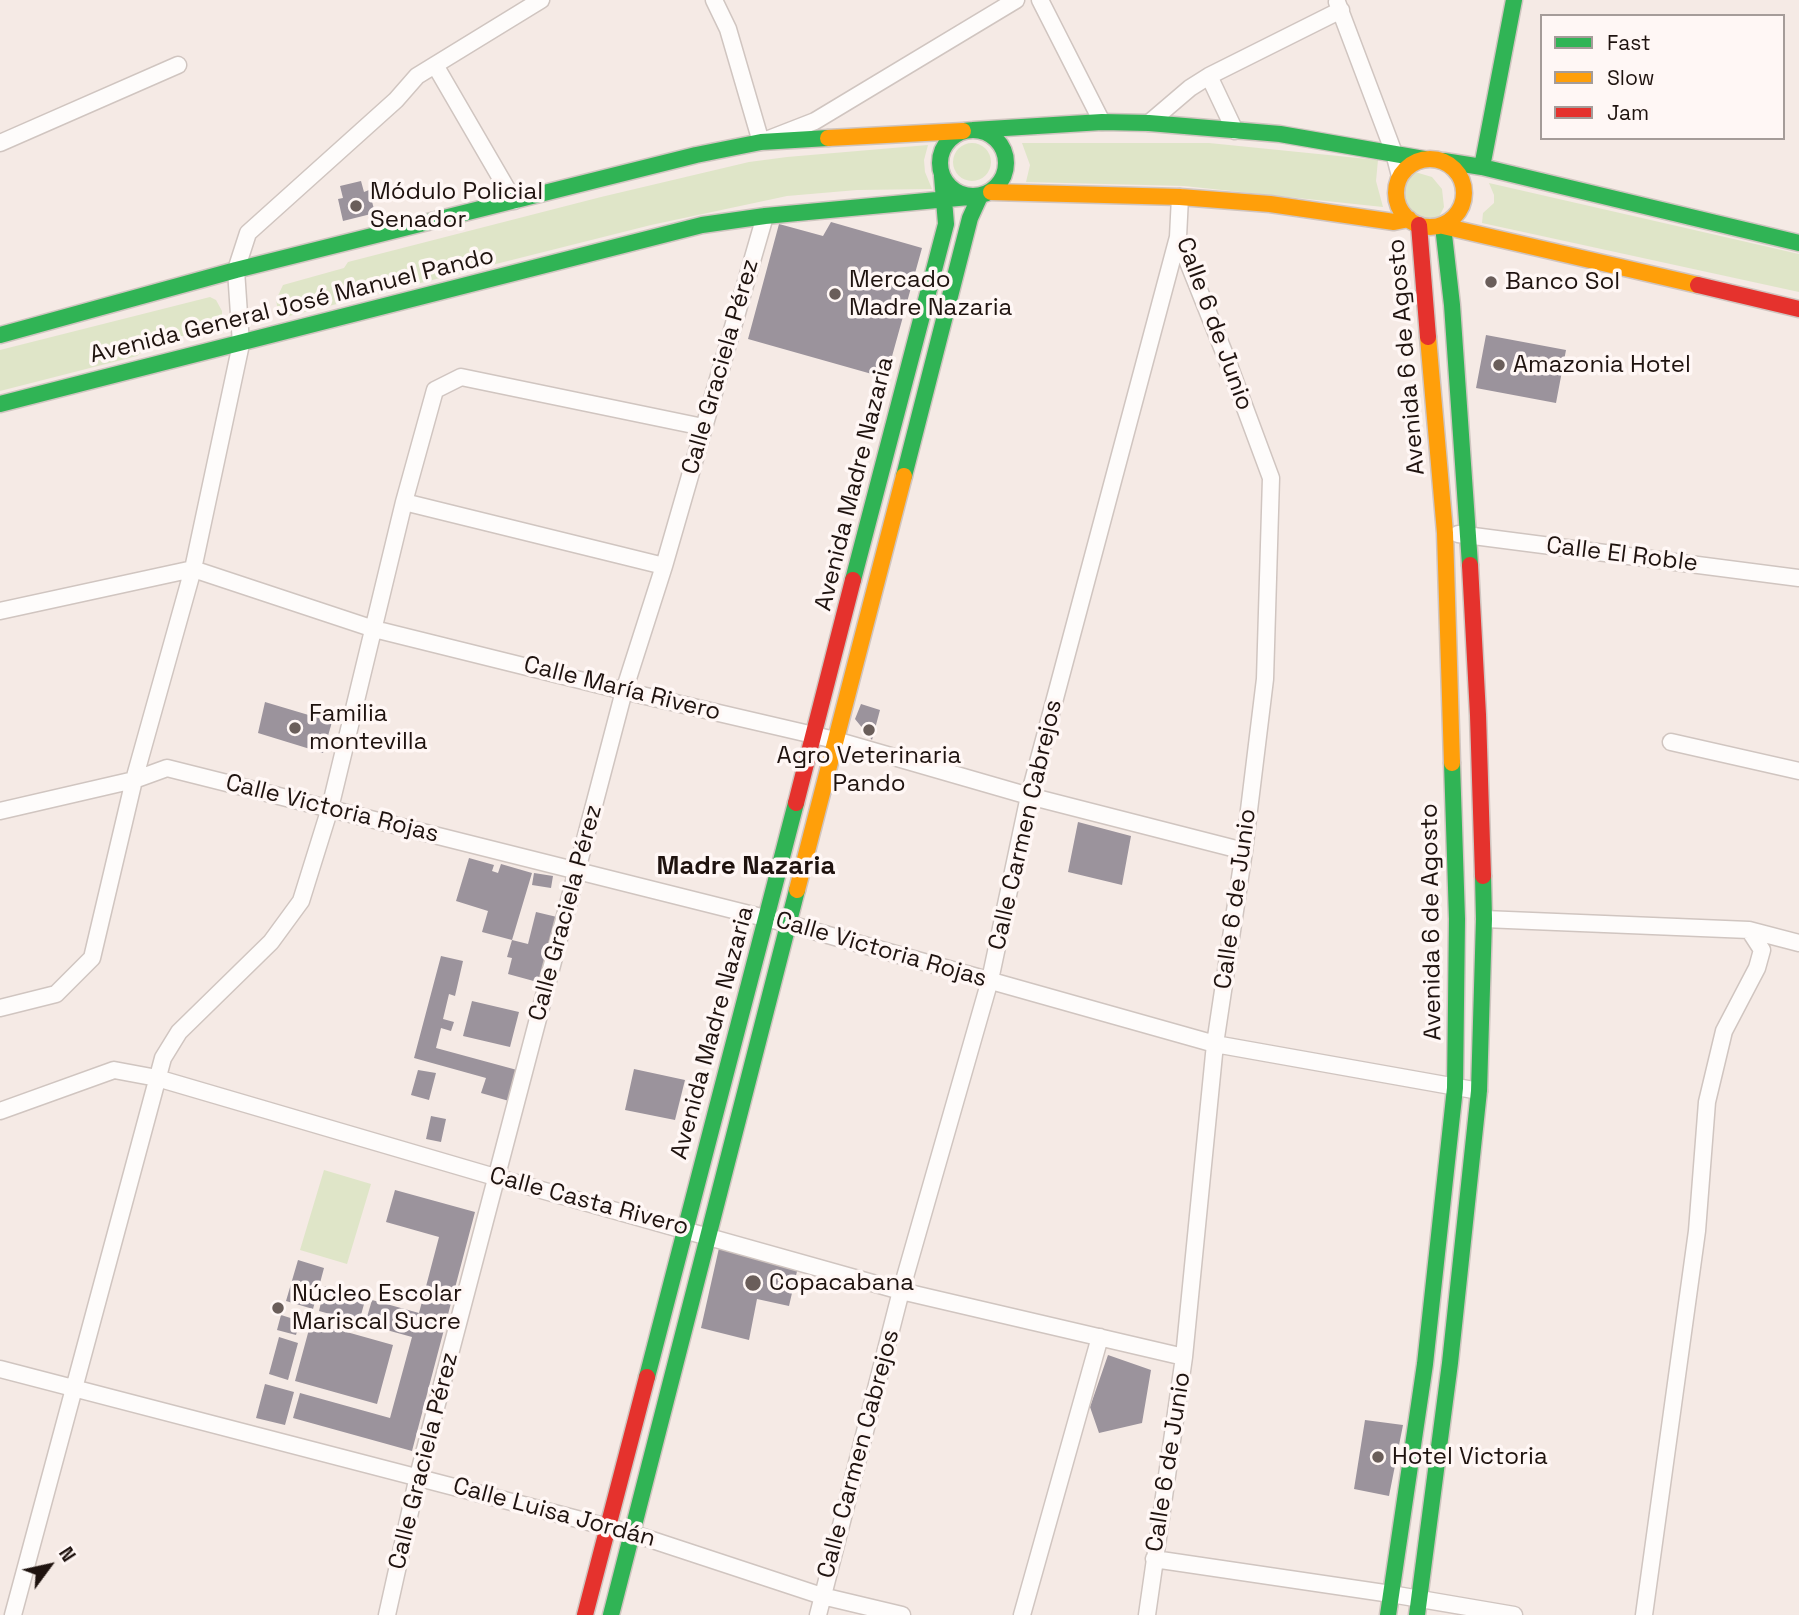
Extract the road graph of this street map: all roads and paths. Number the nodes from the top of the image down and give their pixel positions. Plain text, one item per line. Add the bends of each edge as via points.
1 (541, 0) edge
2 (714, 0) edge
3 (1016, 0) edge
4 (1040, 0) edge
5 (1514, 0) edge
6 (1339, 5) edge
7 (178, 65) dead end
8 (435, 65) junction
9 (1209, 76) junction
10 (1102, 122) junction
11 (1149, 123) junction
12 (968, 130) junction
13 (1234, 131) junction
14 (761, 142) junction
15 (0, 143) edge
16 (1394, 153) junction
17 (1424, 159) junction
18 (1444, 161) junction
19 (1482, 167) junction
20 (942, 176) junction
21 (1400, 176) junction
22 (1464, 188) junction
23 (980, 195) junction
24 (1180, 197) junction
25 (944, 199) junction
26 (514, 201) junction
27 (765, 216) junction
28 (1414, 222) junction
29 (1443, 226) junction
30 (1178, 237) junction
31 (1799, 243) edge
32 (236, 270) junction
33 (1799, 309) edge
34 (0, 335) edge
35 (242, 344) junction
36 (0, 404) edge
37 (703, 427) junction
38 (404, 502) junction
39 (1445, 533) junction
40 (1468, 536) junction
41 (664, 566) junction
42 (193, 569) junction
43 (1799, 578) edge
44 (0, 611) edge
45 (374, 629) junction
46 (624, 691) junction
47 (814, 735) junction
48 (835, 740) junction
49 (1671, 742) dead end
50 (1799, 771) edge
51 (134, 780) junction
52 (1030, 796) junction
53 (330, 808) junction
54 (0, 811) edge
55 (1244, 851) junction
56 (579, 870) junction
57 (766, 918) junction
58 (1484, 919) junction
59 (789, 924) junction
60 (1749, 930) junction
61 (1799, 943) edge
62 (990, 980) junction
63 (0, 1008) edge
64 (1215, 1044) junction
65 (157, 1078) junction
66 (1455, 1088) junction
67 (1479, 1091) junction
68 (0, 1111) edge
69 (495, 1177) junction
70 (685, 1229) junction
71 (709, 1236) junction
72 (901, 1291) junction
73 (1100, 1338) junction
74 (1184, 1357) junction
75 (0, 1369) edge
76 (74, 1389) junction
77 (418, 1476) junction
78 (608, 1527) junction
79 (631, 1533) junction
80 (1154, 1559) junction
81 (1391, 1594) junction
82 (822, 1595) junction
83 (1418, 1607) edge
84 (13, 1615) edge
85 (387, 1615) edge
86 (585, 1615) edge
87 (611, 1615) edge
88 (818, 1615) edge
89 (902, 1615) edge
90 (1022, 1615) edge
91 (1147, 1615) edge
92 (1388, 1615) edge
93 (1514, 1615) edge
94 (1644, 1615) edge

1 - 8 street
2 - 14 street via 728,29
3 - 14 street via 815,121
4 - 10 street
5 - 19 main road
6 - 9 street
6 - 16 street
7 - 15 street
8 - 26 street
8 - 32 street via 417,76 248,233
9 - 11 street
9 - 13 street
10 - 11 main road, Avenida General José Manuel Pando
10 - 12 main road, Avenida General José Manuel Pando
11 - 13 main road, Avenida General José Manuel Pando
12 - 14 main road, Avenida General José Manuel Pando
12 - 20 main road via 954,135 940,154
12 - 23 main road via 992,136 1004,152 1006,163 999,184
13 - 16 main road, Avenida General José Manuel Pando
14 - 26 main road, Avenida General José Manuel Pando
16 - 17 main road, Avenida General José Manuel Pando
16 - 21 street
17 - 18 main road
17 - 21 main road
18 - 19 main road
18 - 22 main road via 1458,172
19 - 22 main road
19 - 31 main road
20 - 23 main road via 957,193
20 - 25 main road, Avenida Madre Nazaria
21 - 28 main road via 1397,203
22 - 29 main road via 1459,213
23 - 24 main road, Avenida General José Manuel Pando
23 - 25 main road, Avenida General José Manuel Pando
23 - 48 main road, Avenida Madre Nazaria via 970,218
24 - 28 main road, Avenida General José Manuel Pando
24 - 30 street, Calle 6 de Junio
25 - 27 main road, Avenida General José Manuel Pando
25 - 47 main road, Avenida Madre Nazaria via 946,224
26 - 32 main road, Avenida General José Manuel Pando
27 - 35 main road, Avenida General José Manuel Pando via 702,225
27 - 37 street, Calle Graciela Pérez
28 - 29 main road
28 - 39 main road, Avenida 6 de Agosto
29 - 33 main road
29 - 40 main road, Avenida 6 de Agosto
30 - 52 street, Calle Carmen Cabrejos
30 - 55 street, Calle 6 de Junio via 1271,478 1265,679
32 - 34 main road, Avenida General José Manuel Pando
32 - 35 street
35 - 36 main road, Avenida General José Manuel Pando
35 - 42 street
37 - 38 street via 461,377 435,390
37 - 41 street, Calle Graciela Pérez
38 - 41 street
38 - 45 street
39 - 40 street, Calle El Roble
39 - 66 main road, Avenida 6 de Agosto via 1457,919
40 - 43 street, Calle El Roble
40 - 58 main road, Avenida 6 de Agosto
41 - 46 street, Calle Graciela Pérez
42 - 44 street
42 - 45 street, Calle María Rivero
42 - 51 street
45 - 46 street, Calle María Rivero
45 - 53 street
46 - 47 street, Calle María Rivero
46 - 56 street, Calle Graciela Pérez
47 - 48 street, Calle María Rivero
47 - 57 main road, Avenida Madre Nazaria
48 - 52 street, Calle María Rivero
48 - 59 main road, Avenida Madre Nazaria
49 - 50 street
51 - 53 street, Calle Victoria Rojas via 167,768
51 - 54 street, Calle Victoria Rojas
51 - 63 street via 92,958 56,994
52 - 55 street, Calle María Rivero
52 - 62 street, Calle Carmen Cabrejos
53 - 56 street, Calle Victoria Rojas
53 - 65 street via 301,901 271,942 178,1032
55 - 64 street, Calle 6 de Junio
56 - 57 street, Calle Victoria Rojas
56 - 69 street, Calle Graciela Pérez
57 - 59 street, Calle Victoria Rojas
57 - 70 main road, Avenida Madre Nazaria
58 - 60 street
58 - 67 main road, Avenida 6 de Agosto
59 - 62 street, Calle Victoria Rojas
59 - 71 main road, Avenida Madre Nazaria
60 - 61 street
60 - 94 street via 1762,950 1724,1031 1707,1102 1697,1231
62 - 64 street, Calle Victoria Rojas
62 - 72 street, Calle Carmen Cabrejos
64 - 66 street, Calle Victoria Rojas
64 - 74 street, Calle 6 de Junio
65 - 68 street, Calle Casta Rivero via 114,1070
65 - 69 street, Calle Casta Rivero
65 - 76 street
66 - 67 street, Calle Victoria Rojas
66 - 81 main road, Avenida 6 de Agosto via 1425,1364
67 - 83 main road, Avenida 6 de Agosto
69 - 70 street, Calle Casta Rivero
69 - 77 street, Calle Graciela Pérez
70 - 71 street, Calle Casta Rivero
70 - 78 main road, Avenida Madre Nazaria
71 - 72 street, Calle Casta Rivero
71 - 79 main road, Avenida Madre Nazaria
72 - 73 street, Calle Casta Rivero
72 - 82 street, Calle Carmen Cabrejos
73 - 74 street, Calle Casta Rivero
73 - 90 street
74 - 80 street, Calle 6 de Junio
75 - 76 street, Calle Luisa Jordán
76 - 77 street, Calle Luisa Jordán
76 - 84 street
77 - 78 street, Calle Luisa Jordán
77 - 85 street, Calle Graciela Pérez
78 - 79 street, Calle Luisa Jordán
78 - 86 main road, Avenida Madre Nazaria
79 - 82 street, Calle Luisa Jordán
79 - 87 main road, Avenida Madre Nazaria
80 - 81 street
80 - 91 street, Calle 6 de Junio
81 - 83 street
81 - 92 main road, Avenida 6 de Agosto
82 - 88 street, Calle Carmen Cabrejos
82 - 89 street, Calle Luisa Jordán
83 - 93 street

